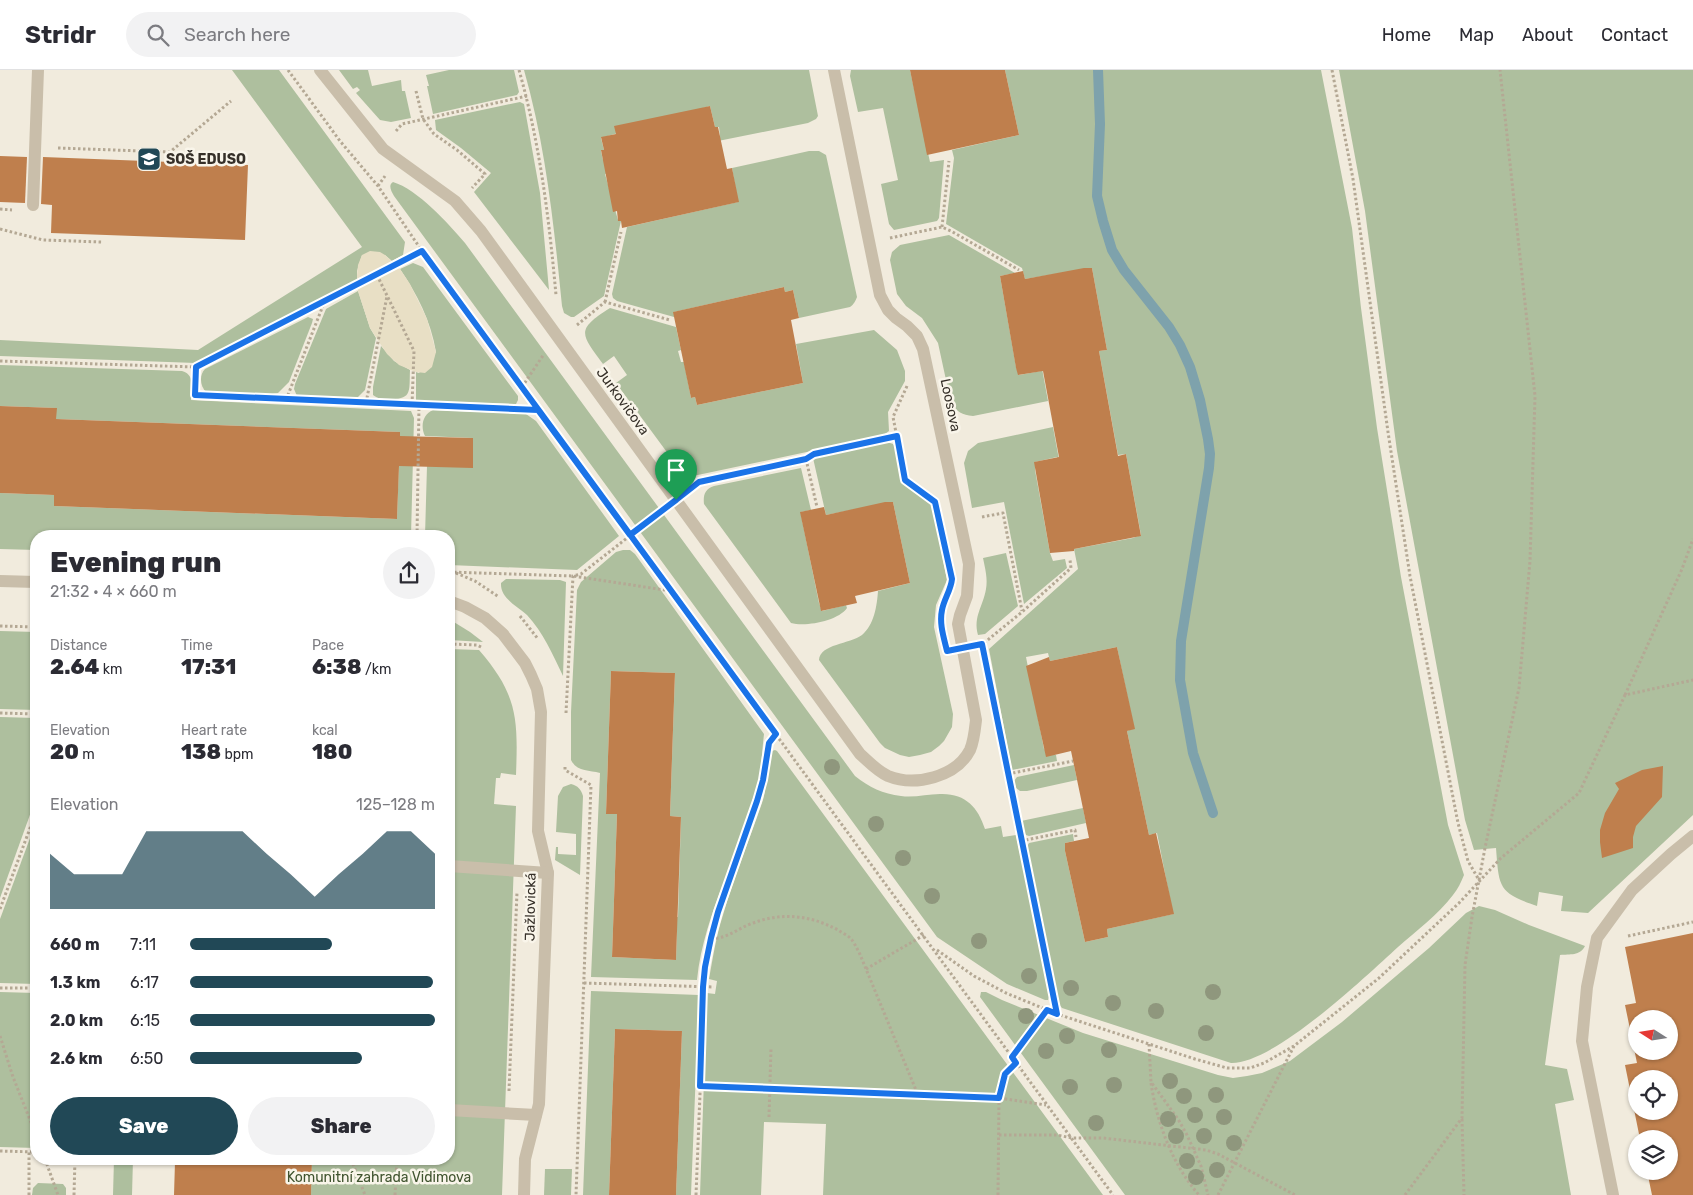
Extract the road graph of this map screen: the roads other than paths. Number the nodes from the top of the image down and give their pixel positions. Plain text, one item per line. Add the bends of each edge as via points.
1 (38, 70) edge
2 (320, 70) edge
3 (834, 70) edge
4 (33, 205) dead end
5 (0, 581) edge
6 (30, 582) edge
7 (455, 603) edge
8 (963, 760) joint
9 (1693, 836) edge
10 (455, 866) edge
11 (548, 873) junction
12 (455, 1110) edge
13 (536, 1115) junction
14 (524, 1195) edge
15 (1613, 1195) edge

1 - 4 street
2 - 8 street, Jurkovičova via 382,150 456,201 481,231 860,754 888,776 914,780 934,778
3 - 8 street, Loosova via 880,296 888,310 917,336 923,349 969,564 967,596 958,624 976,720 970,750
5 - 6 street
7 - 11 street, Jažlovická via 485,618 503,634 525,663 537,688 541,712 538,831
9 - 15 street via 1632,890 1597,938 1587,987 1582,1040
10 - 11 street
11 - 13 street, Jažlovická
12 - 13 street
13 - 14 street, Jažlovická via 525,1159

